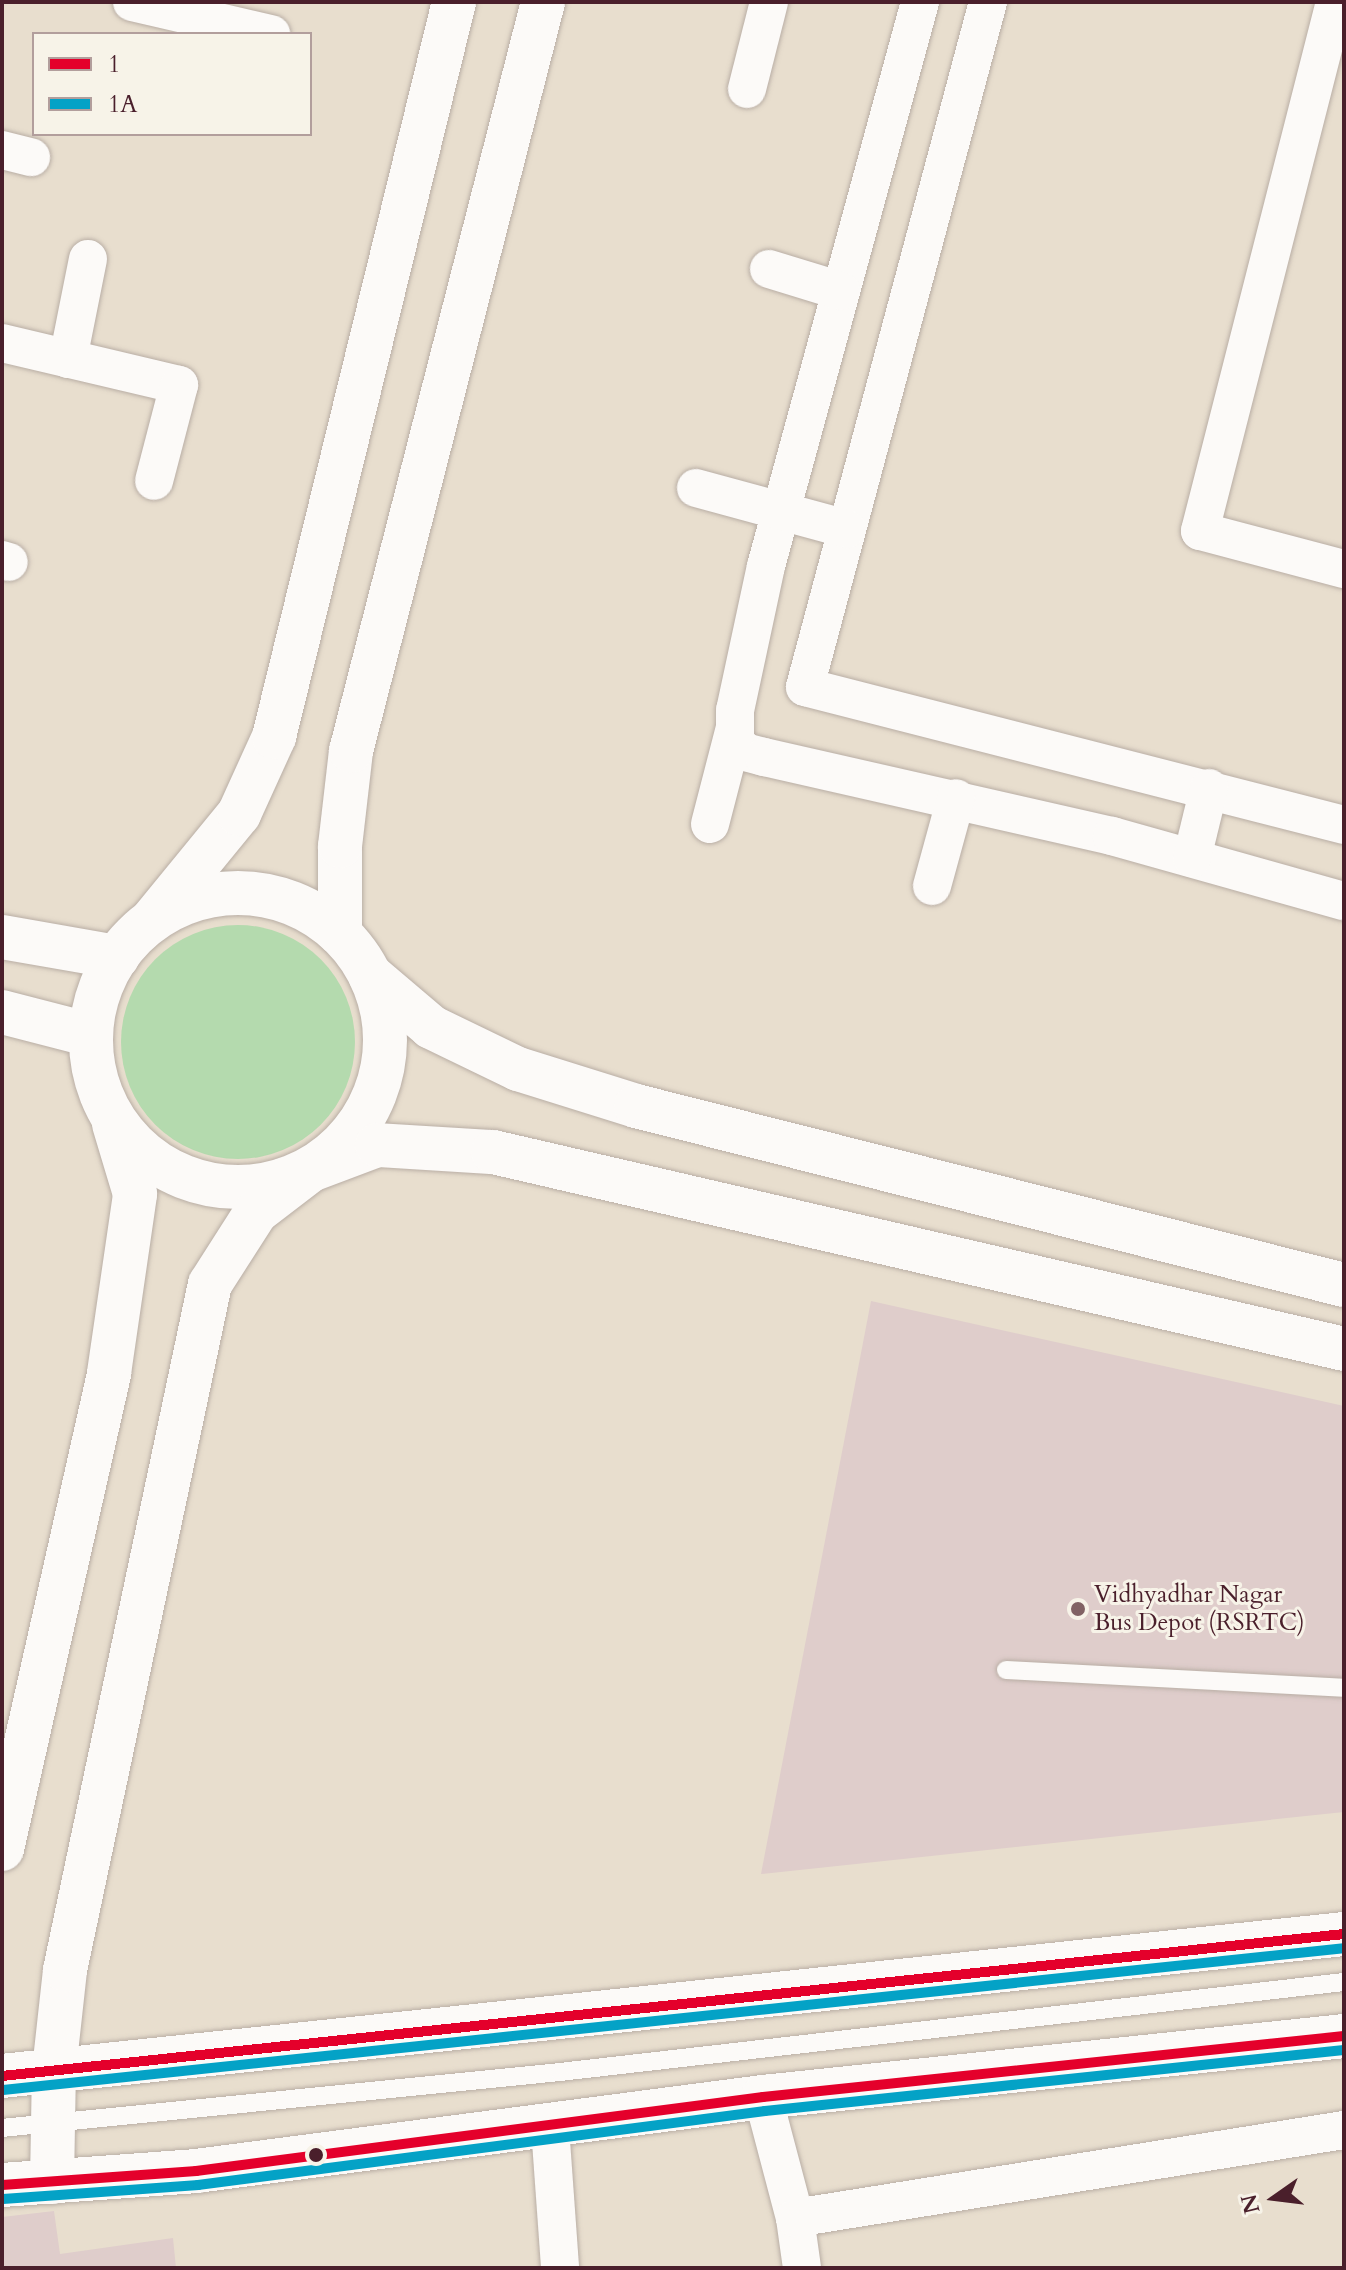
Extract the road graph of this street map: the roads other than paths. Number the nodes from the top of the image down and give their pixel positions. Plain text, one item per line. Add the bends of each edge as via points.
1 (132, 2) edge
2 (454, 2) edge
3 (543, 2) edge
4 (769, 2) edge
5 (920, 2) edge
6 (988, 2) edge
7 (1335, 2) edge
8 (262, 32) edge
9 (747, 89) dead end
10 (88, 259) dead end
11 (769, 269) dead end
12 (841, 291) junction
13 (2, 343) edge
14 (68, 359) junction
15 (154, 481) dead end
16 (696, 488) dead end
17 (781, 511) junction
18 (847, 529) junction
19 (1344, 569) edge
20 (735, 727) junction
21 (1209, 788) junction
22 (956, 798) junction
23 (710, 824) dead end
24 (1344, 825) edge
25 (1192, 858) junction
26 (932, 886) dead end
27 (1344, 901) edge
28 (153, 919) junction
29 (340, 934) junction
30 (2, 937) edge
31 (117, 957) junction
32 (370, 975) junction
33 (2, 1012) edge
34 (91, 1035) junction
35 (110, 1113) junction
36 (311, 1170) junction
37 (1344, 1285) edge
38 (1344, 1349) edge
39 (1006, 1670) dead end
40 (1344, 1688) edge
41 (2, 1849) edge
42 (1344, 1934) edge
43 (1344, 1982) edge
44 (1344, 2036) edge
45 (54, 2070) junction
46 (2, 2076) edge
47 (763, 2097) junction
48 (52, 2124) junction
49 (550, 2127) junction
50 (2, 2128) edge
51 (1344, 2130) edge
52 (52, 2182) junction
53 (2, 2185) edge
54 (795, 2218) junction
55 (560, 2268) edge
56 (802, 2268) edge

1 - 8 street
2 - 28 main road via 274,737 239,814
3 - 29 main road via 351,751 340,846
4 - 9 street
5 - 12 street
6 - 18 street
7 - 19 street via 1200,531
10 - 14 street
11 - 12 street
12 - 17 street
13 - 14 street
14 - 15 street via 179,385
16 - 17 street
17 - 18 street
17 - 20 street
18 - 21 street via 805,687
20 - 22 street via 735,741 745,752
20 - 23 street
21 - 24 street
21 - 25 street
22 - 25 street
22 - 26 street
25 - 27 street
28 - 29 main road via 201,897 253,893 303,907
28 - 31 main road
29 - 32 main road
30 - 31 main road
31 - 34 main road via 103,982
32 - 36 main road via 380,1000 386,1050 375,1097 350,1137
32 - 37 main road via 431,1027 518,1069 636,1106
33 - 34 main road
34 - 35 main road via 93,1063
35 - 36 main road via 143,1153 186,1179 244,1189
35 - 41 main road via 135,1194 109,1373
36 - 38 main road via 377,1145 493,1152
36 - 45 main road via 256,1212 210,1284 65,1970
39 - 40 lane
42 - 45 main road
43 - 48 lane via 545,2074
44 - 47 main road
45 - 46 main road
45 - 48 main road
47 - 49 main road
47 - 54 street
48 - 50 lane
48 - 52 main road
49 - 52 main road via 196,2171
49 - 55 street
51 - 54 street
52 - 53 main road
54 - 56 street

